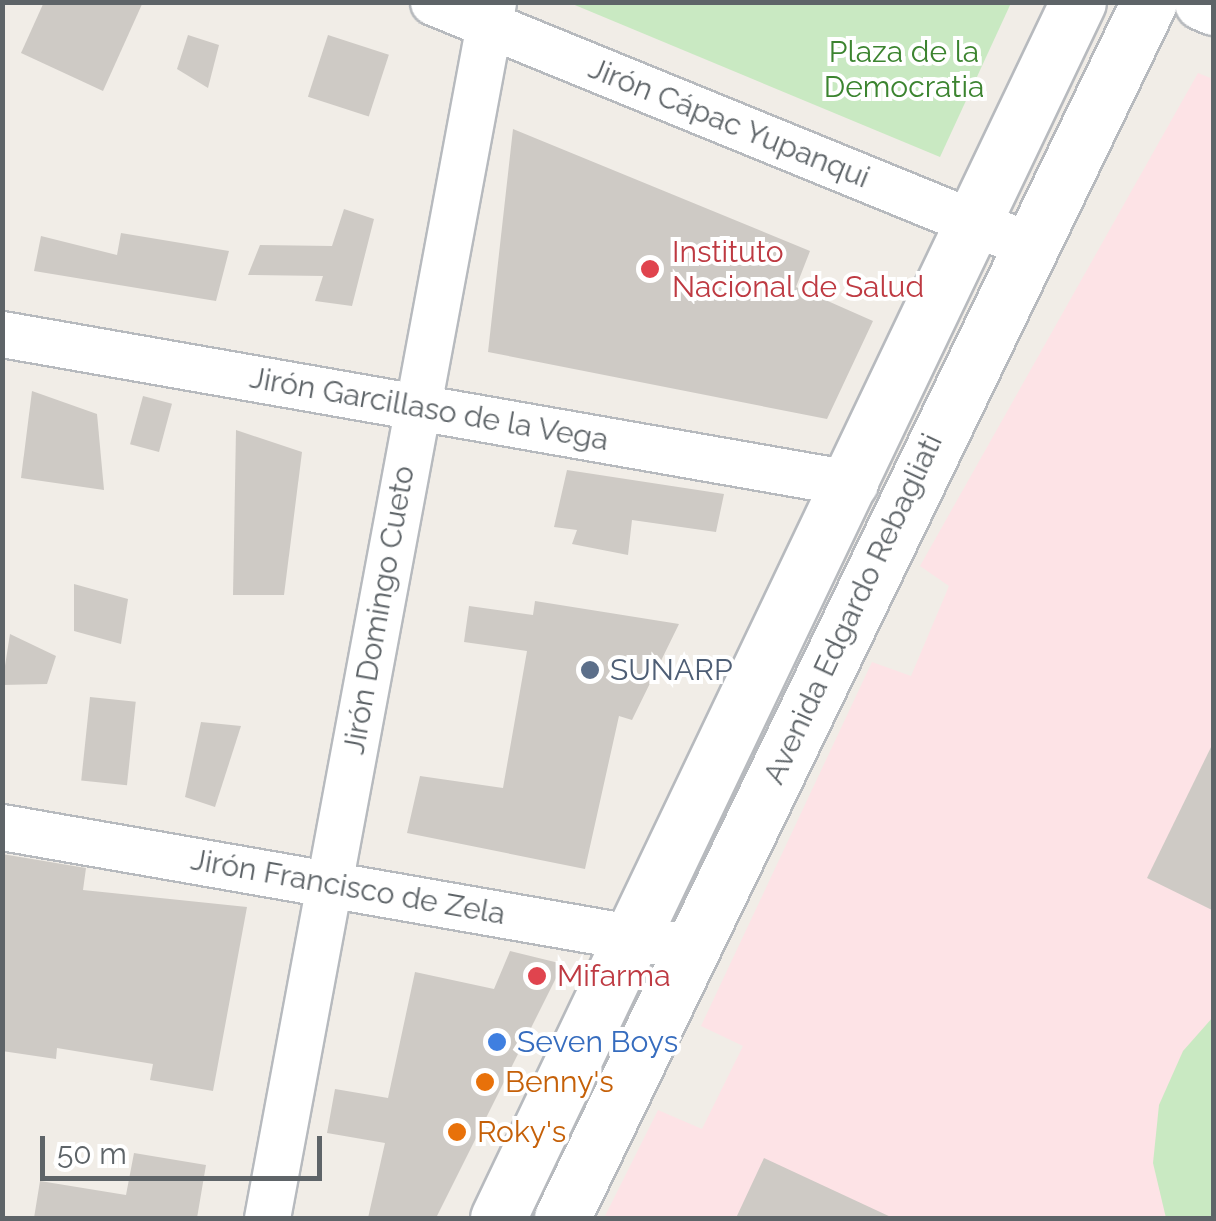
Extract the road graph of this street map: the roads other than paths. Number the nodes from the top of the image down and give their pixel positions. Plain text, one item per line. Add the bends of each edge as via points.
1 (432, 2) edge
2 (1078, 2) edge
3 (1149, 2) edge
4 (1202, 2) edge
5 (1214, 6) edge
6 (488, 13) edge
7 (1002, 234) junction
8 (2, 334) edge
9 (416, 406) junction
10 (854, 484) junction
11 (2, 827) edge
12 (328, 884) junction
13 (635, 938) junction
14 (693, 948) junction
15 (268, 1218) edge
16 (498, 1218) edge
17 (562, 1218) edge

1 - 6 street, Jirón Cápac Yupanqui
2 - 7 street, Avenida Edgardo Rebagliati
3 - 7 street, Avenida Edgardo Rebagliati
4 - 5 street
6 - 7 street, Jirón Cápac Yupanqui
6 - 9 street, Jirón Domingo Cueto
7 - 10 street, Avenida Edgardo Rebagliati
7 - 14 street, Avenida Edgardo Rebagliati
8 - 9 street, Jirón Garcillaso de la Vega
9 - 10 street, Jirón Garcillaso de la Vega
9 - 12 street, Jirón Domingo Cueto
10 - 13 street, Avenida Edgardo Rebagliati
11 - 12 street, Jirón Francisco de Zela
12 - 13 street, Jirón Francisco de Zela
12 - 15 street, Jirón Domingo Cueto
13 - 14 street, Jirón Francisco de Zela
13 - 16 street, Avenida Edgardo Rebagliati
14 - 17 street, Avenida Edgardo Rebagliati

